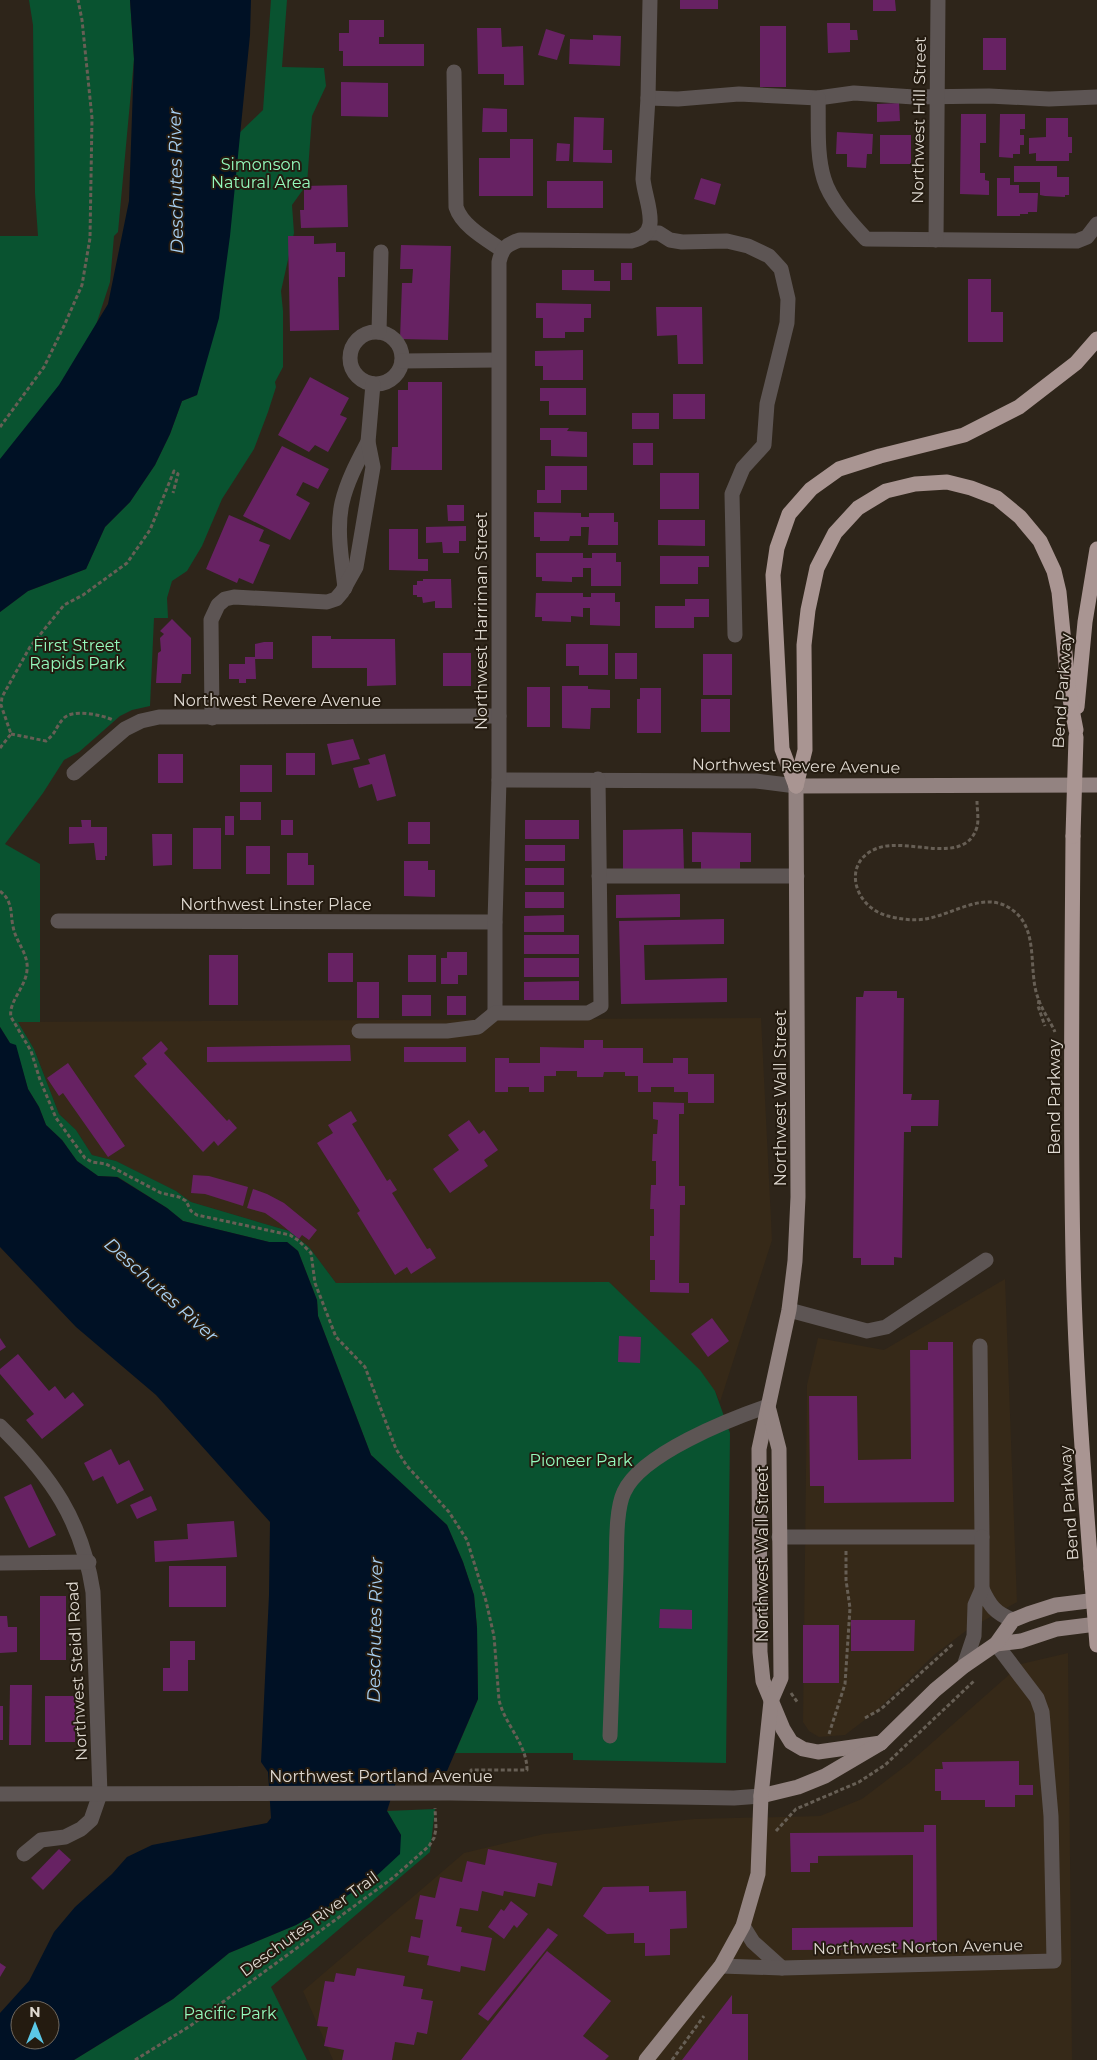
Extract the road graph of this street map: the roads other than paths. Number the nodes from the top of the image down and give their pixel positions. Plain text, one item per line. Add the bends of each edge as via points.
1 (650, 0) edge
2 (938, 0) edge
3 (454, 72) dead end
4 (937, 97) junction
5 (1097, 97) edge
6 (648, 98) junction
7 (818, 98) junction
8 (1095, 227) edge
9 (645, 236) junction
10 (936, 240) junction
11 (502, 250) junction
12 (381, 252) dead end
13 (379, 332) junction
14 (1097, 339) edge
15 (498, 360) junction
16 (402, 362) junction
17 (373, 384) junction
18 (368, 442) junction
19 (1097, 550) edge
20 (345, 588) junction
21 (735, 635) dead end
22 (499, 716) junction
23 (212, 718) junction
24 (1076, 734) junction
25 (74, 773) dead end
26 (499, 780) junction
27 (598, 780) junction
28 (1095, 785) edge
29 (796, 786) junction
30 (599, 876) junction
31 (797, 876) junction
32 (58, 921) dead end
33 (495, 922) junction
34 (495, 1013) junction
35 (359, 1031) dead end
36 (986, 1260) dead end
37 (788, 1310) junction
38 (980, 1346) dead end
39 (768, 1406) junction
40 (0, 1426) edge
41 (760, 1472) junction
42 (779, 1537) junction
43 (982, 1537) junction
44 (89, 1562) junction
45 (0, 1563) edge
46 (982, 1588) junction
47 (1097, 1600) edge
48 (1013, 1620) junction
49 (1097, 1624) edge
50 (996, 1644) junction
51 (1097, 1645) edge
52 (964, 1666) junction
53 (770, 1702) junction
54 (610, 1736) dead end
55 (881, 1743) junction
56 (0, 1794) edge
57 (100, 1794) junction
58 (761, 1796) junction
59 (24, 1854) dead end
60 (743, 1926) junction
61 (720, 1966) junction
62 (782, 1968) junction
63 (646, 2060) edge

1 - 6 street
2 - 4 street, Northwest Hill Street
3 - 11 street via 458,216
4 - 5 street
4 - 7 street via 854,93
4 - 10 street, Northwest Hill Street
6 - 7 street via 739,94
6 - 9 street via 644,193 651,215
7 - 10 street via 824,181 847,219 866,239
8 - 10 street via 1087,237 1077,241
9 - 11 street via 631,241 520,240 509,243
9 - 21 street via 658,233 682,242 727,241 748,246 769,256 781,269 788,299 787,323 767,404 764,445 743,468 732,494
11 - 15 street, Northwest Harriman Street via 499,262
12 - 13 street
13 - 16 street via 397,342 402,351
13 - 17 street via 360,337 350,355 350,365 355,374
14 - 29 highway via 1076,363 1019,407 964,435 839,469 811,489 789,514 777,548 773,574 782,749
15 - 16 street
15 - 22 street, Northwest Harriman Street
16 - 17 street via 392,379 383,384
17 - 18 street
18 - 20 street via 373,467 356,567
18 - 20 street via 342,502 339,525
19 - 24 highway, Bend Parkway via 1084,630
20 - 23 street via 336,599 327,602 234,597 218,605 212,620
22 - 23 street, Northwest Revere Avenue
22 - 26 street, Northwest Harriman Street
23 - 25 street, Northwest Revere Avenue via 140,720
24 - 29 highway via 1059,592 1052,566 1040,541 1024,520 997,498 947,482 915,484 886,492 858,508 835,533 817,568 804,645 805,750
24 - 51 highway, Bend Parkway, bridge via 1071,1058 1073,1256 1079,1399
26 - 27 street, Northwest Revere Avenue
26 - 33 street, Northwest Harriman Street
27 - 29 street, Northwest Revere Avenue via 756,782
27 - 30 street
28 - 29 main road, Northwest Revere Avenue
29 - 31 main road, Northwest Wall Street
30 - 31 street
30 - 34 street via 601,1006 588,1013
31 - 37 main road, Northwest Wall Street via 798,1197 795,1261
32 - 33 street, Northwest Linster Place
33 - 34 street, Northwest Harriman Street
34 - 35 street via 478,1027 447,1031
36 - 37 street via 886,1327 867,1331
37 - 39 main road, Northwest Wall Street
38 - 43 street
39 - 41 main road, Northwest Wall Street via 759,1449
39 - 42 main road, Northwest Wall Street via 779,1449
39 - 54 street via 734,1417 684,1442 641,1469 624,1492 617,1546
40 - 44 street, Northwest Steidl Road via 29,1454 53,1484
41 - 42 main road via 768,1494 770,1530
41 - 53 main road, Northwest Wall Street via 760,1652 763,1681
42 - 43 street
42 - 53 main road, Northwest Wall Street via 781,1678
43 - 46 street
44 - 45 street
44 - 57 street, Northwest Steidl Road via 93,1592
46 - 48 street via 998,1614
46 - 52 street via 976,1605 974,1636
47 - 48 main road via 1056,1605
48 - 50 main road
49 - 50 main road via 1057,1629 1021,1641
50 - 52 main road
50 - 62 street, Northwest Norton Avenue via 1037,1698 1042,1712 1051,1816 1054,1961
52 - 55 main road
53 - 55 main road via 791,1742 803,1749 832,1751
53 - 58 main road, Northwest Wall Street
55 - 58 main road via 825,1776
56 - 57 street, Northwest Portland Avenue
57 - 58 street, Northwest Portland Avenue
57 - 59 street via 91,1820 82,1830 65,1837 41,1840
58 - 60 main road, Northwest Wall Street via 758,1874
60 - 61 main road, Northwest Wall Street
60 - 62 street via 753,1942
61 - 62 street, Northwest Norton Avenue
61 - 63 main road, Northwest Wall Street

